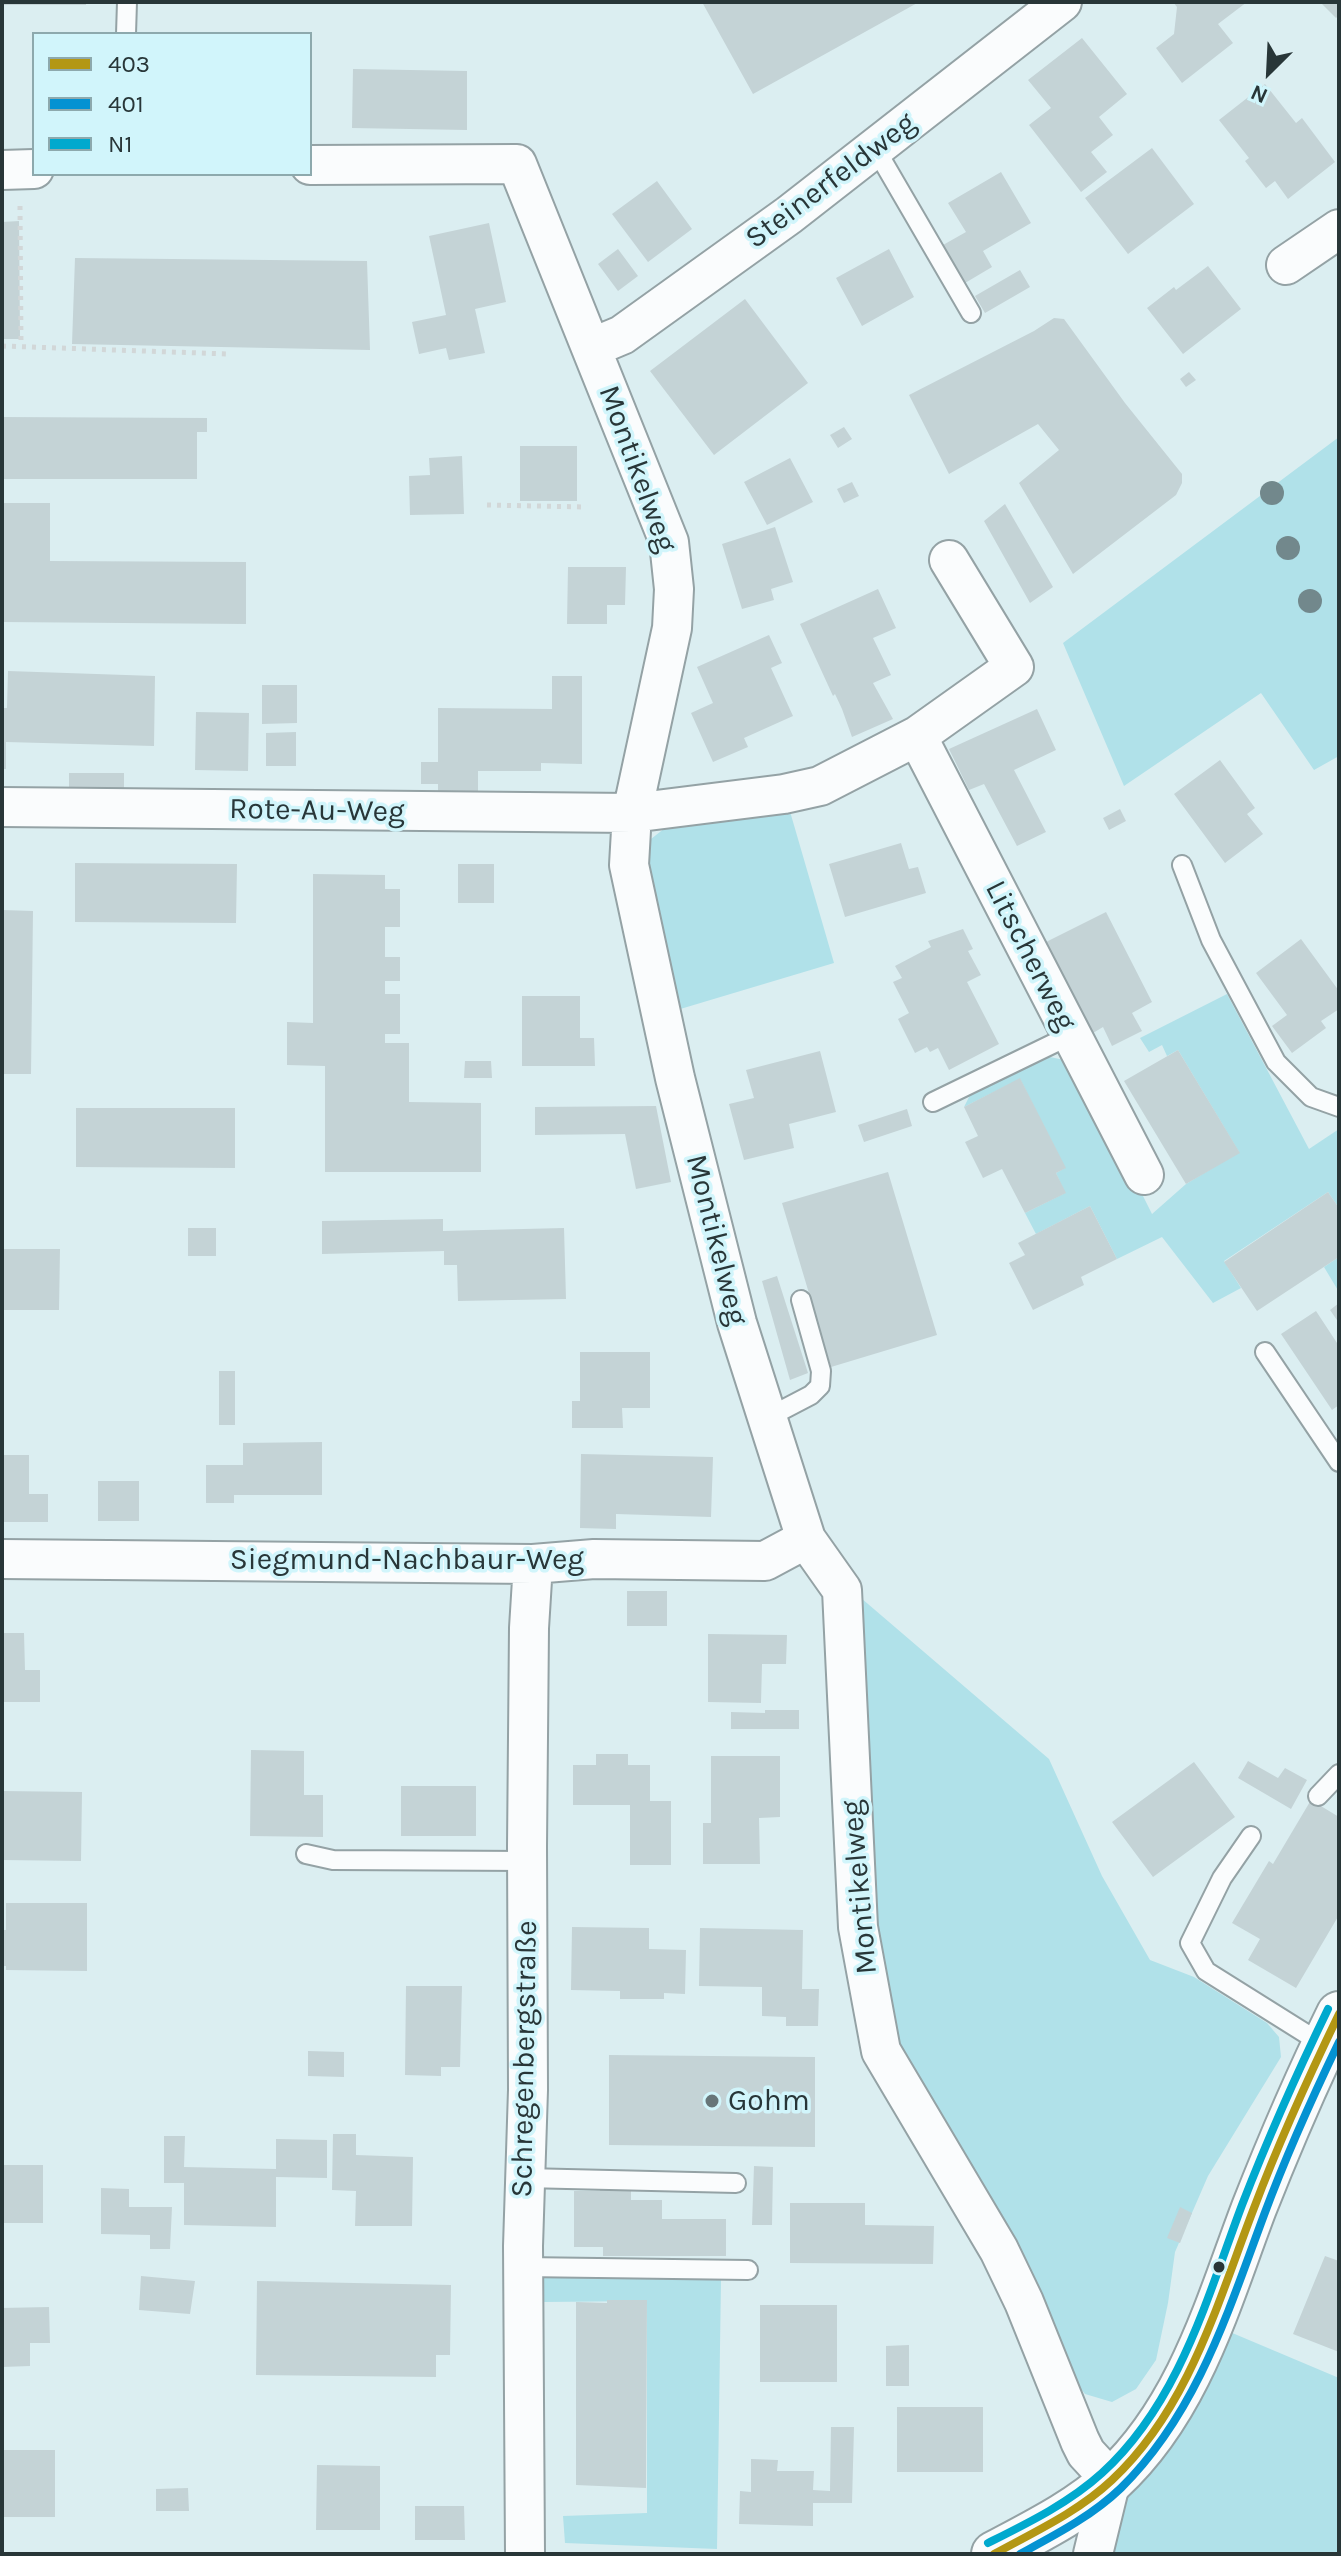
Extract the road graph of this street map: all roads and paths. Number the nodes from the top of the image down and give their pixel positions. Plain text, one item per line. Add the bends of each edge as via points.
1 (127, 2) edge
2 (1062, 2) edge
3 (126, 32) edge
4 (875, 148) junction
5 (312, 165) edge
6 (19, 179) edge
7 (1339, 229) edge
8 (1286, 265) dead end
9 (971, 313) dead end
10 (2, 346) edge
11 (21, 346) junction
12 (591, 348) junction
13 (228, 354) dead end
14 (487, 505) dead end
15 (587, 507) dead end
16 (949, 560) dead end
17 (917, 736) junction
18 (2, 807) edge
19 (632, 813) junction
20 (1182, 865) dead end
21 (1071, 1035) junction
22 (933, 1102) dead end
23 (1339, 1107) edge
24 (1144, 1175) dead end
25 (801, 1300) dead end
26 (1265, 1352) dead end
27 (767, 1418) junction
28 (1339, 1462) edge
29 (806, 1539) junction
30 (2, 1559) edge
31 (533, 1564) junction
32 (1339, 1774) edge
33 (1318, 1796) dead end
34 (1251, 1836) dead end
35 (306, 1854) dead end
36 (527, 1861) junction
37 (1331, 2029) edge
38 (525, 2178) junction
39 (736, 2183) dead end
40 (523, 2267) junction
41 (748, 2270) dead end
42 (1111, 2480) junction
43 (525, 2554) edge
44 (994, 2554) edge
45 (1093, 2554) edge

1 - 3 lane
2 - 4 street, Steinerfeldweg
4 - 9 lane
4 - 12 street, Steinerfeldweg via 622,335
5 - 12 street, Montikelweg via 517,164
6 - 11 path
7 - 8 street
10 - 11 path
11 - 13 path
12 - 19 street, Montikelweg via 669,542 674,589 672,628
14 - 15 path
16 - 17 street via 1014,667
17 - 19 street via 820,786
17 - 21 street, Litscherweg
18 - 19 street, Rote-Au-Weg
19 - 27 street, Montikelweg via 629,865 672,1063 737,1323
20 - 23 lane via 1211,940 1276,1062 1311,1097
21 - 22 lane
21 - 24 street, Litscherweg
25 - 27 lane via 821,1371 820,1386
26 - 28 lane
27 - 29 street, Montikelweg
29 - 31 street, Siegmund-Nachbaur-Weg via 765,1561 594,1559
29 - 42 street, Montikelweg via 842,1590 858,1927 881,2051 999,2250 1080,2441
30 - 31 street, Siegmund-Nachbaur-Weg
31 - 36 street, Schregenbergstraße
32 - 33 lane
34 - 37 lane via 1222,1878 1190,1943 1206,1971
35 - 36 lane via 333,1860
36 - 38 street, Schregenbergstraße
37 - 42 main road via 1211,2324 1172,2405
38 - 39 lane
38 - 40 street, Schregenbergstraße
40 - 41 lane
40 - 43 street, Schregenbergstraße
42 - 44 main road via 1056,2521
42 - 45 street

